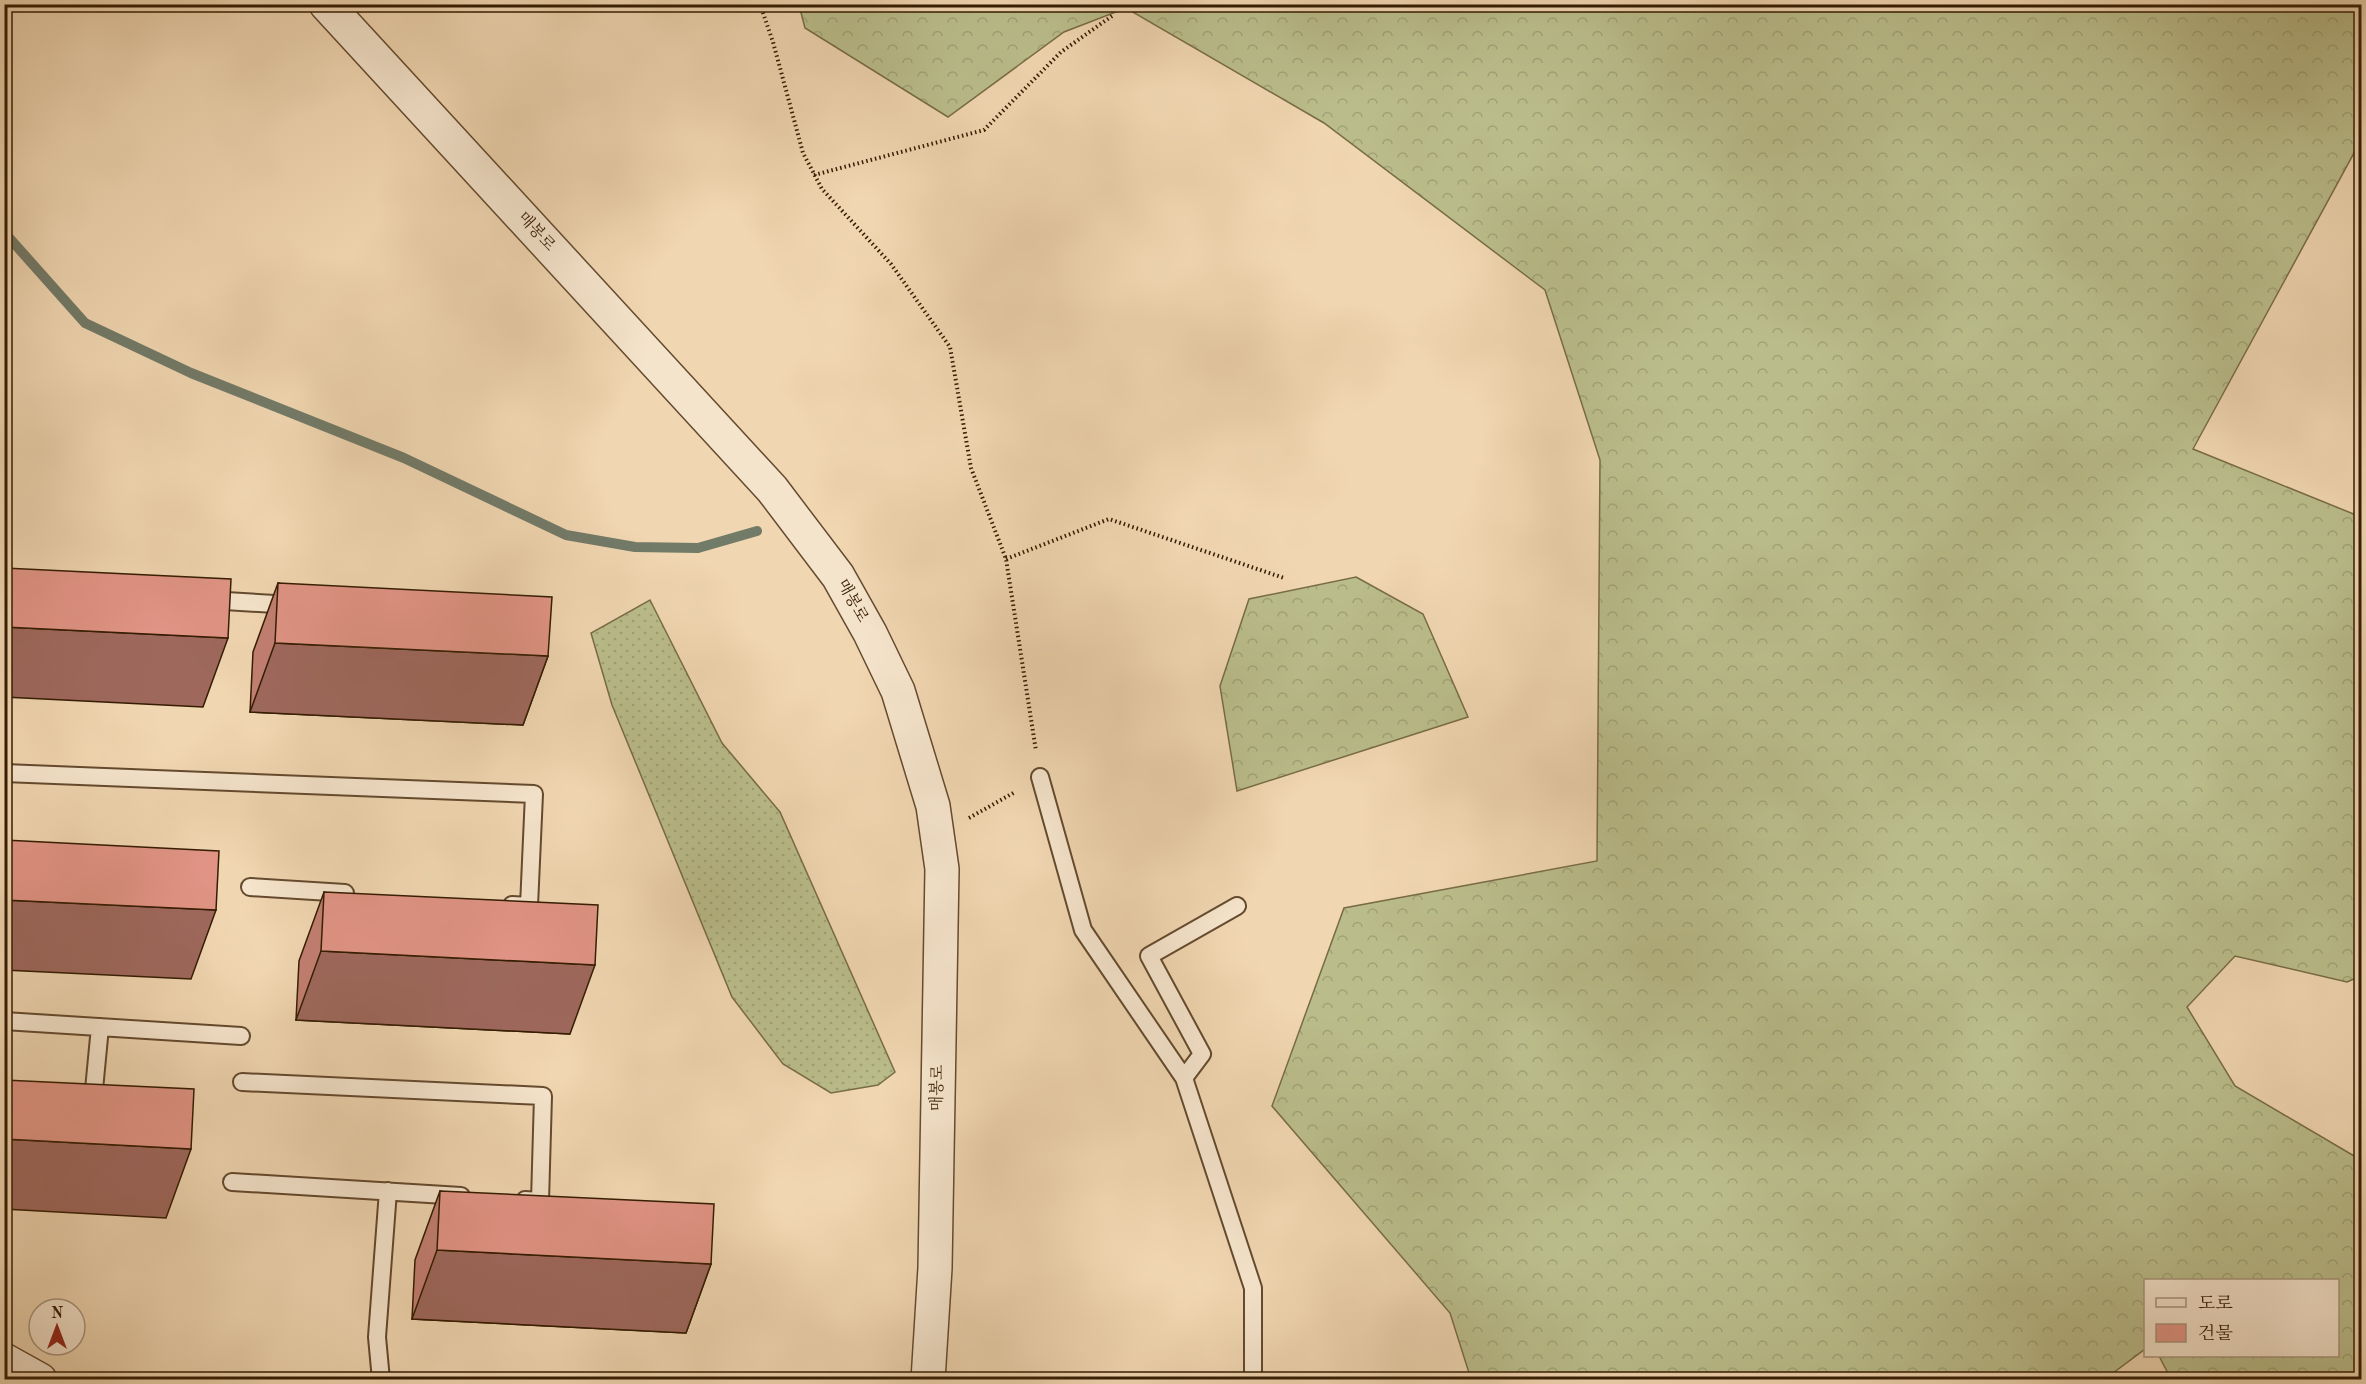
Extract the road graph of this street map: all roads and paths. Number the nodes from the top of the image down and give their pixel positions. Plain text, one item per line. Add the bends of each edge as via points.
1 (326, 4) edge
2 (759, 4) edge
3 (1112, 16) dead end
4 (814, 175) junction
5 (1006, 559) junction
6 (1284, 578) dead end
7 (195, 599) edge
8 (313, 606) edge
9 (4, 773) edge
10 (1040, 777) junction
11 (937, 836) junction
12 (250, 887) dead end
13 (367, 895) edge
14 (495, 903) edge
15 (1237, 906) dead end
16 (4, 1021) edge
17 (100, 1027) junction
18 (241, 1036) dead end
19 (1184, 1078) junction
20 (242, 1082) dead end
21 (71, 1099) edge
22 (232, 1182) dead end
23 (388, 1191) junction
24 (482, 1198) edge
25 (505, 1199) edge
26 (4, 1360) edge
27 (40, 1380) edge
28 (381, 1380) edge
29 (928, 1380) edge
30 (1253, 1380) edge

1 - 11 street, 매봉로 via 772,489 807,532 838,576 898,691 930,795
2 - 4 path via 803,153
3 - 4 path via 1061,52 984,130
4 - 5 path via 822,189 891,264 950,347 971,468
5 - 6 path via 1109,519
5 - 10 path
7 - 8 lane
9 - 14 lane via 534,794 530,906
10 - 11 path
10 - 19 lane via 1083,930
11 - 29 street, 매봉로 via 942,869
12 - 13 lane
15 - 19 lane via 1149,956 1202,1054
16 - 17 lane
17 - 18 lane
17 - 21 lane via 93,1100
19 - 30 lane via 1253,1288
20 - 25 lane via 543,1096 540,1201
22 - 23 lane
23 - 24 lane
23 - 28 lane via 377,1337
26 - 27 street

